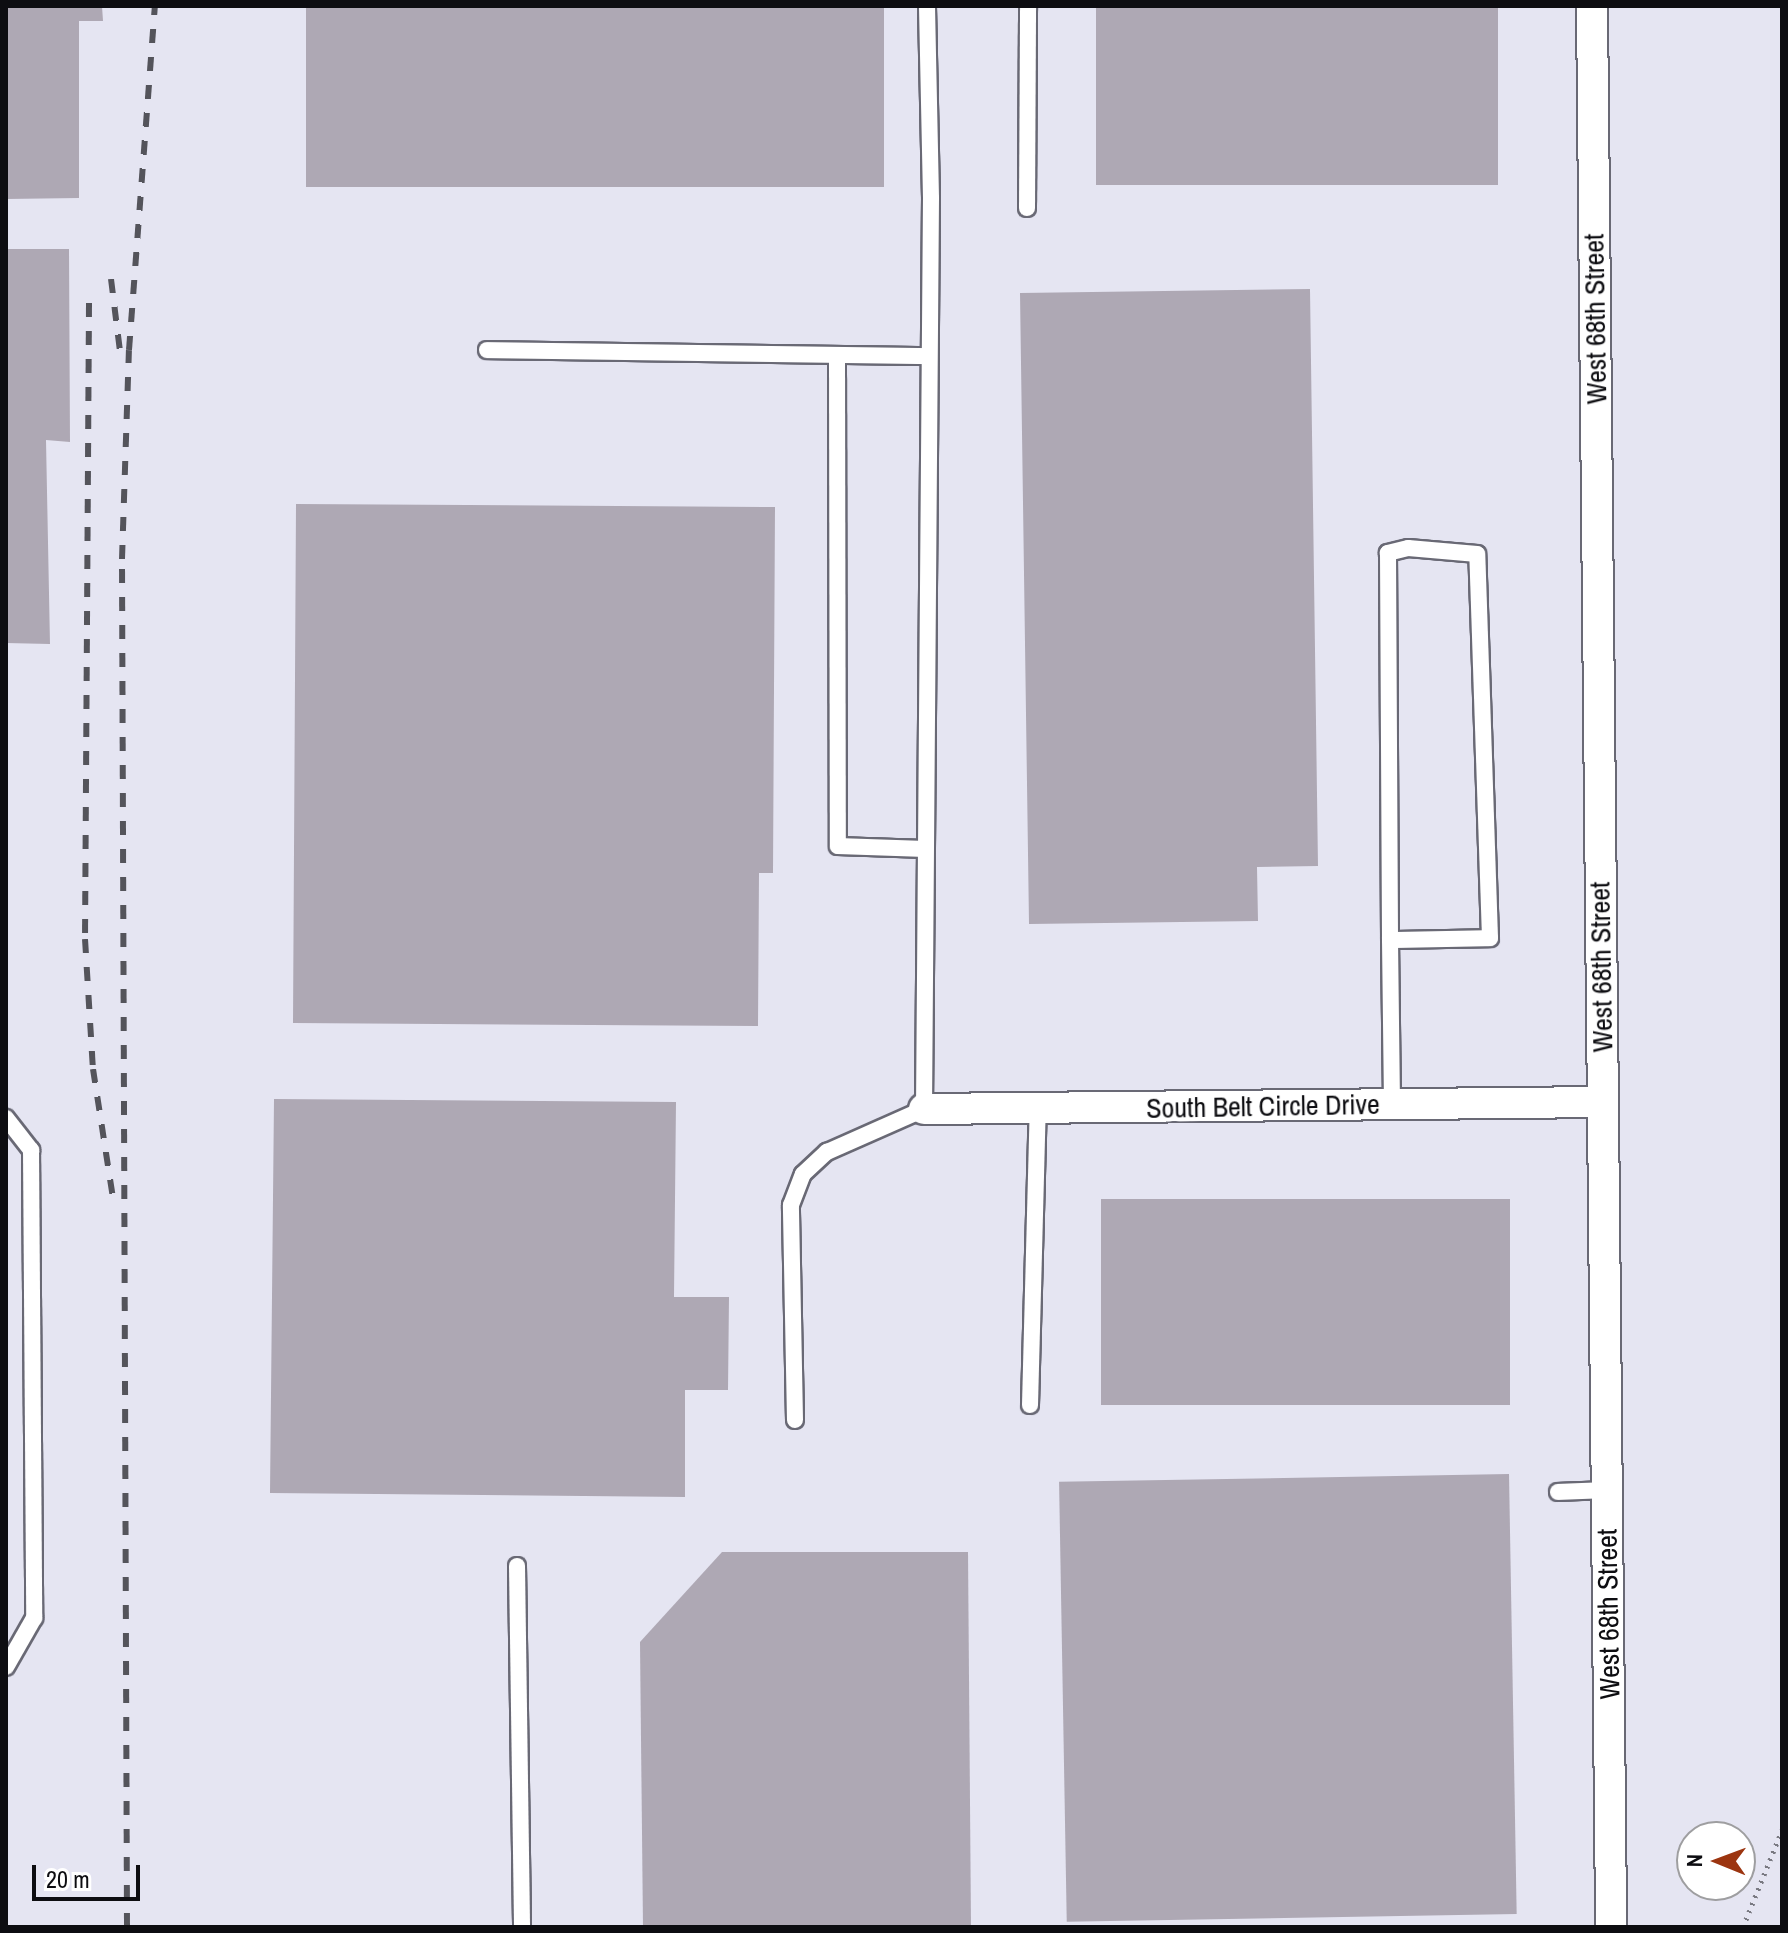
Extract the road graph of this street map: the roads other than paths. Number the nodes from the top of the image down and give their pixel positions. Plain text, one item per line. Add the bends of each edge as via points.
1 (927, 6) edge
2 (1028, 6) edge
3 (1592, 6) edge
4 (1027, 208) dead end
5 (487, 350) dead end
6 (928, 356) junction
7 (837, 358) junction
8 (925, 849) junction
9 (1390, 940) junction
10 (1603, 1102) junction
11 (1392, 1105) junction
12 (1038, 1108) junction
13 (924, 1109) junction
14 (6, 1118) edge
15 (1030, 1405) dead end
16 (795, 1420) dead end
17 (1606, 1490) junction
18 (1558, 1492) dead end
19 (517, 1566) dead end
20 (6, 1667) edge
21 (522, 1927) edge
22 (1611, 1927) edge

1 - 6 lane
2 - 4 lane
3 - 10 street, West 68th Street
5 - 7 lane via 689,350
6 - 7 lane
6 - 8 lane
7 - 8 lane via 838,846
8 - 13 lane
9 - 9 lane via 1388,553 1408,548 1477,554 1490,938
9 - 11 lane
10 - 11 street, South Belt Circle Drive
10 - 17 street, West 68th Street
11 - 12 street, South Belt Circle Drive
12 - 13 street, South Belt Circle Drive
12 - 15 lane
13 - 16 lane via 827,1152 803,1174 791,1205
14 - 20 lane via 31,1150 34,1618
17 - 18 lane
17 - 22 street, West 68th Street
19 - 21 lane

